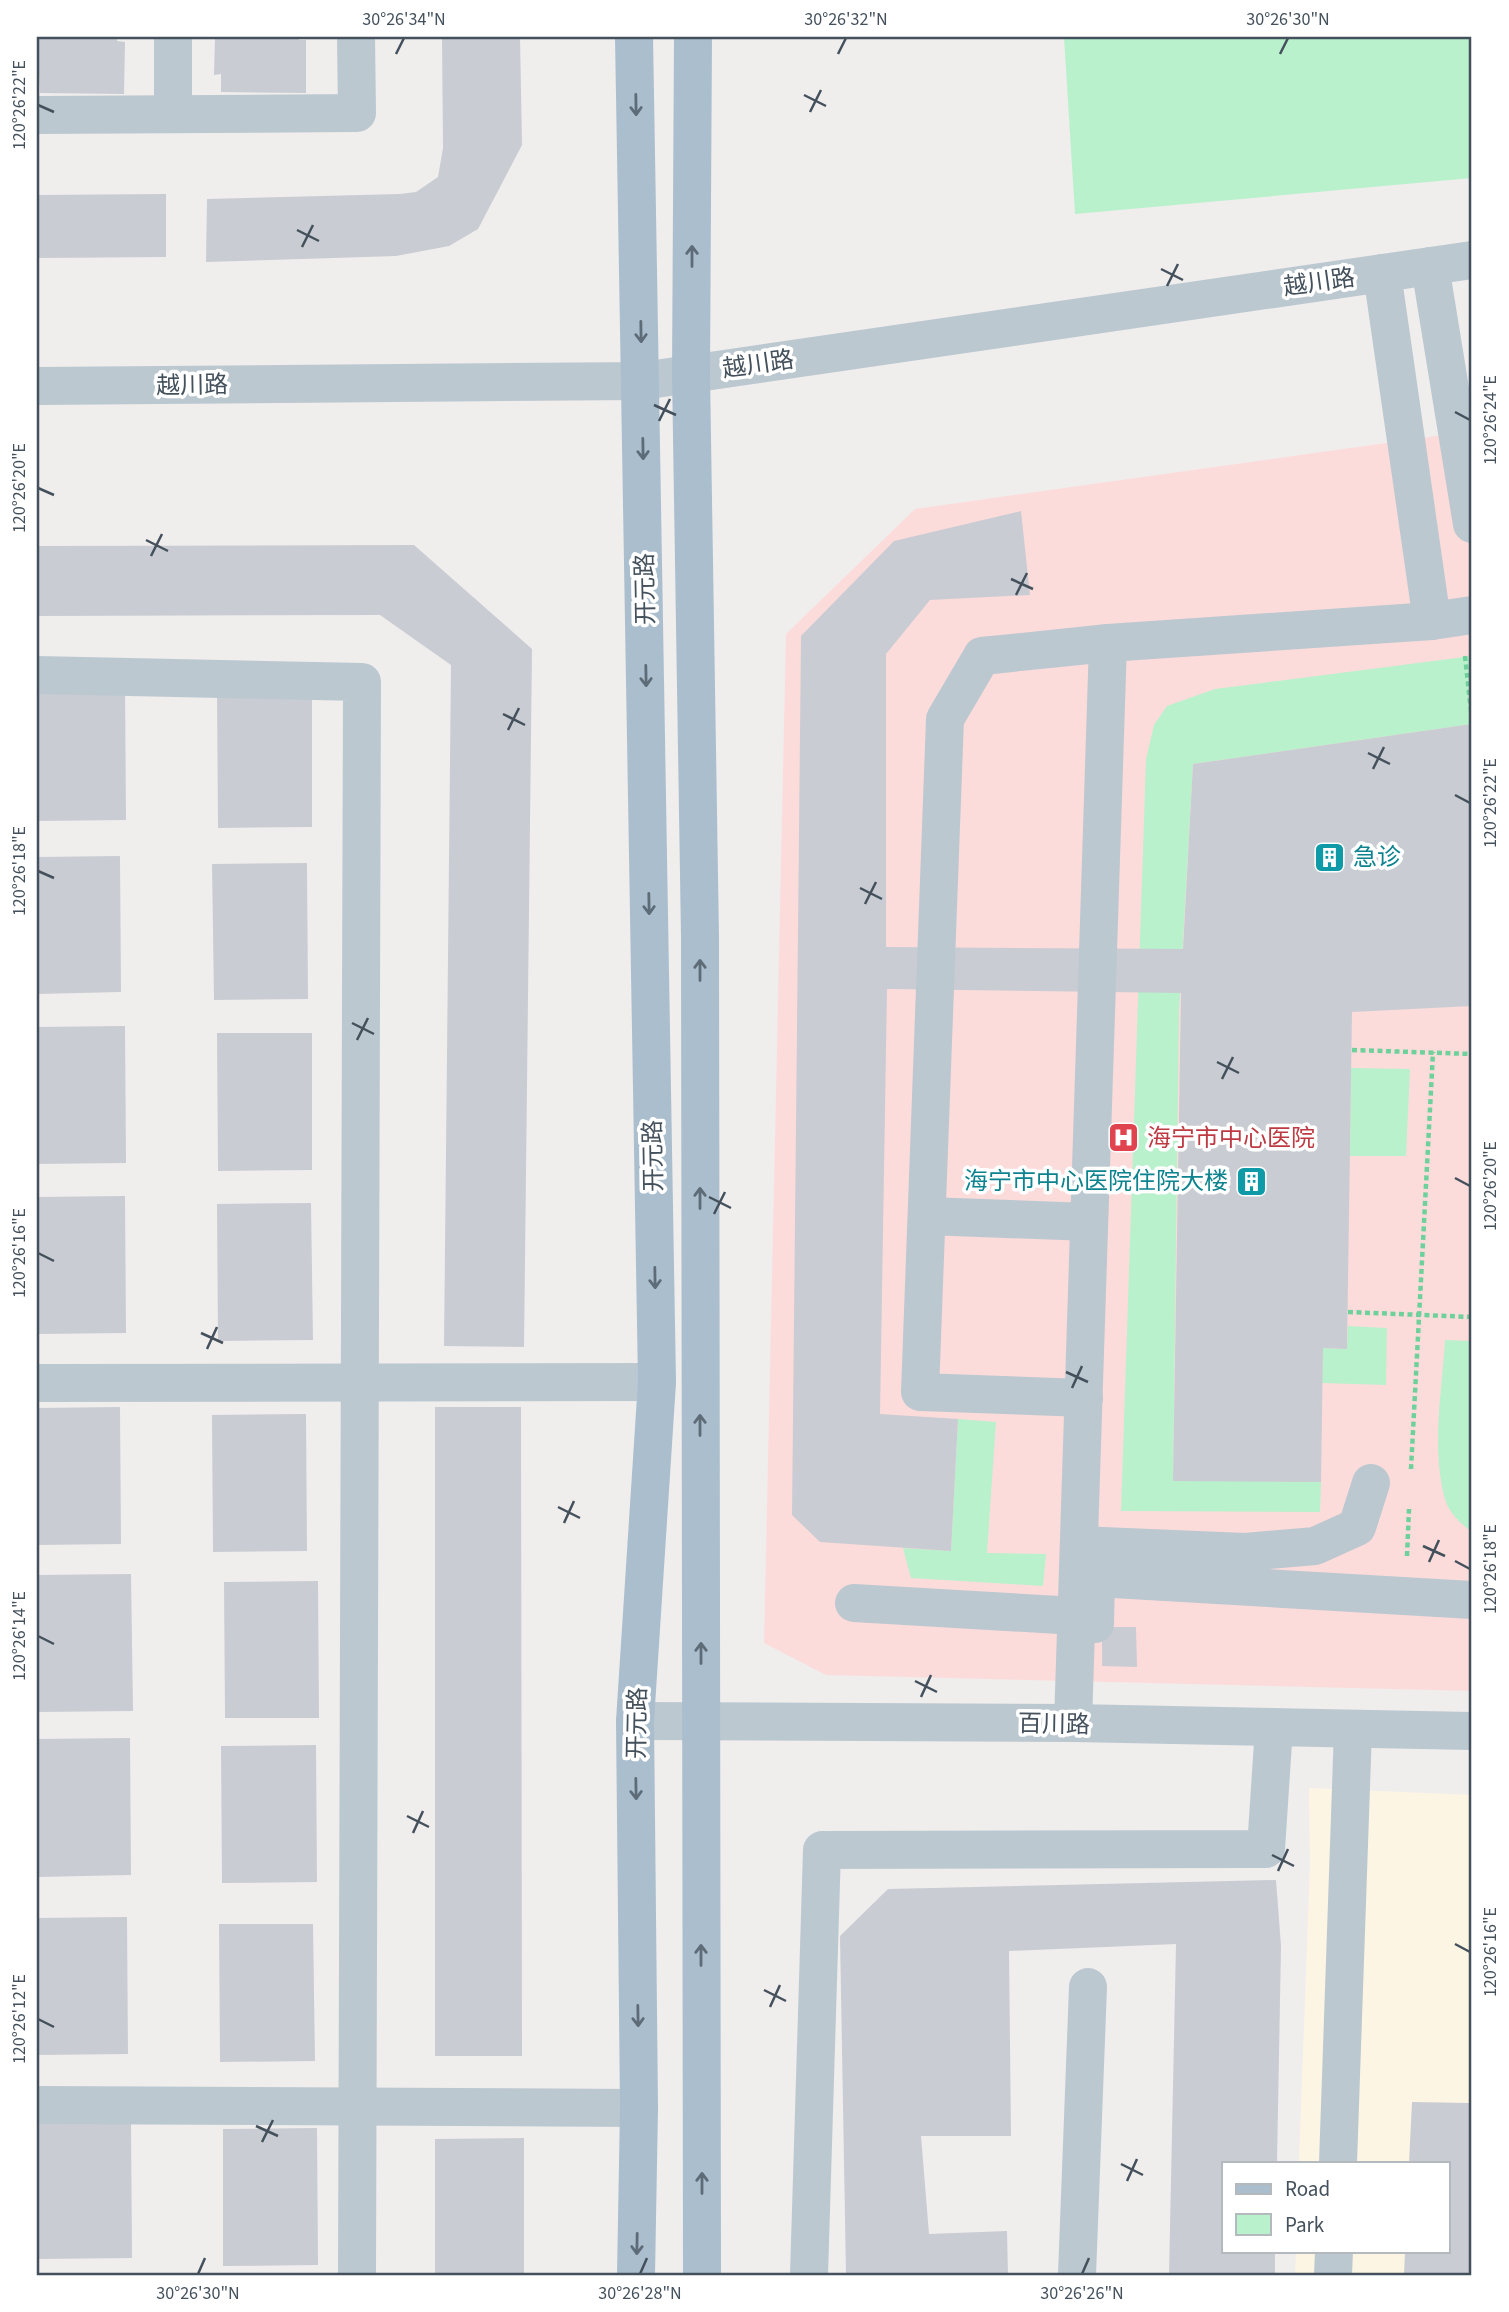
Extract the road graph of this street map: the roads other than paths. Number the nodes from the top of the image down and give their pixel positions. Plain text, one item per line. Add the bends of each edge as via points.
1 (173, 37) edge
2 (356, 37) edge
3 (634, 37) edge
4 (693, 37) edge
5 (173, 114) junction
6 (37, 115) edge
7 (1472, 260) edge
8 (1430, 266) junction
9 (1382, 273) junction
10 (691, 374) junction
11 (642, 380) junction
12 (37, 386) edge
13 (1472, 524) edge
14 (1455, 617) edge
15 (1108, 643) junction
16 (37, 675) edge
17 (926, 1216) junction
18 (1089, 1222) junction
19 (360, 1382) junction
20 (657, 1382) junction
21 (37, 1383) edge
22 (1084, 1398) junction
23 (1371, 1483) dead end
24 (1079, 1545) junction
25 (1472, 1600) edge
26 (854, 1603) dead end
27 (1076, 1616) junction
28 (635, 1721) junction
29 (701, 1721) junction
30 (1083, 1724) junction
31 (1275, 1727) junction
32 (1353, 1728) junction
33 (1472, 1731) edge
34 (1088, 1987) dead end
35 (37, 2105) edge
36 (358, 2106) junction
37 (639, 2108) junction
38 (1338, 2162) edge
39 (1334, 2252) edge
40 (357, 2275) edge
41 (636, 2275) edge
42 (702, 2275) edge
43 (809, 2275) edge
44 (1077, 2275) edge
45 (1333, 2275) edge

1 - 5 street
2 - 5 street via 357,113
3 -> 11 main road, 开元路
10 -> 4 main road, 开元路
5 - 6 street
7 - 8 street, 越川路
8 - 9 street, 越川路
8 - 13 street
9 - 10 street, 越川路
9 - 14 street
10 - 11 street, 越川路
29 -> 10 main road, 开元路 via 700,951
11 - 12 street, 越川路
11 -> 20 main road, 开元路
14 - 15 street
15 - 17 street via 982,656 945,719
15 - 18 street
16 - 19 street via 362,682
17 - 18 street
17 - 22 street via 920,1392
18 - 22 street
19 - 20 street
19 - 21 street
19 - 36 street
20 - 28 main road, 开元路
22 - 24 street
23 - 24 street via 1357,1528 1315,1546 1245,1552
24 - 27 street
25 - 30 street via 1096,1578
26 - 27 street
27 - 30 street
28 - 29 street, 百川路
28 -> 37 main road, 开元路
29 - 30 street, 百川路
42 -> 29 main road, 开元路
30 - 31 street, 百川路
31 - 32 street, 百川路
31 - 43 street via 1266,1849 822,1850
32 - 33 street, 百川路
32 - 38 street
34 - 44 street
35 - 36 street
36 - 37 street
36 - 40 street
37 -> 41 main road, 开元路
39 - 45 street

